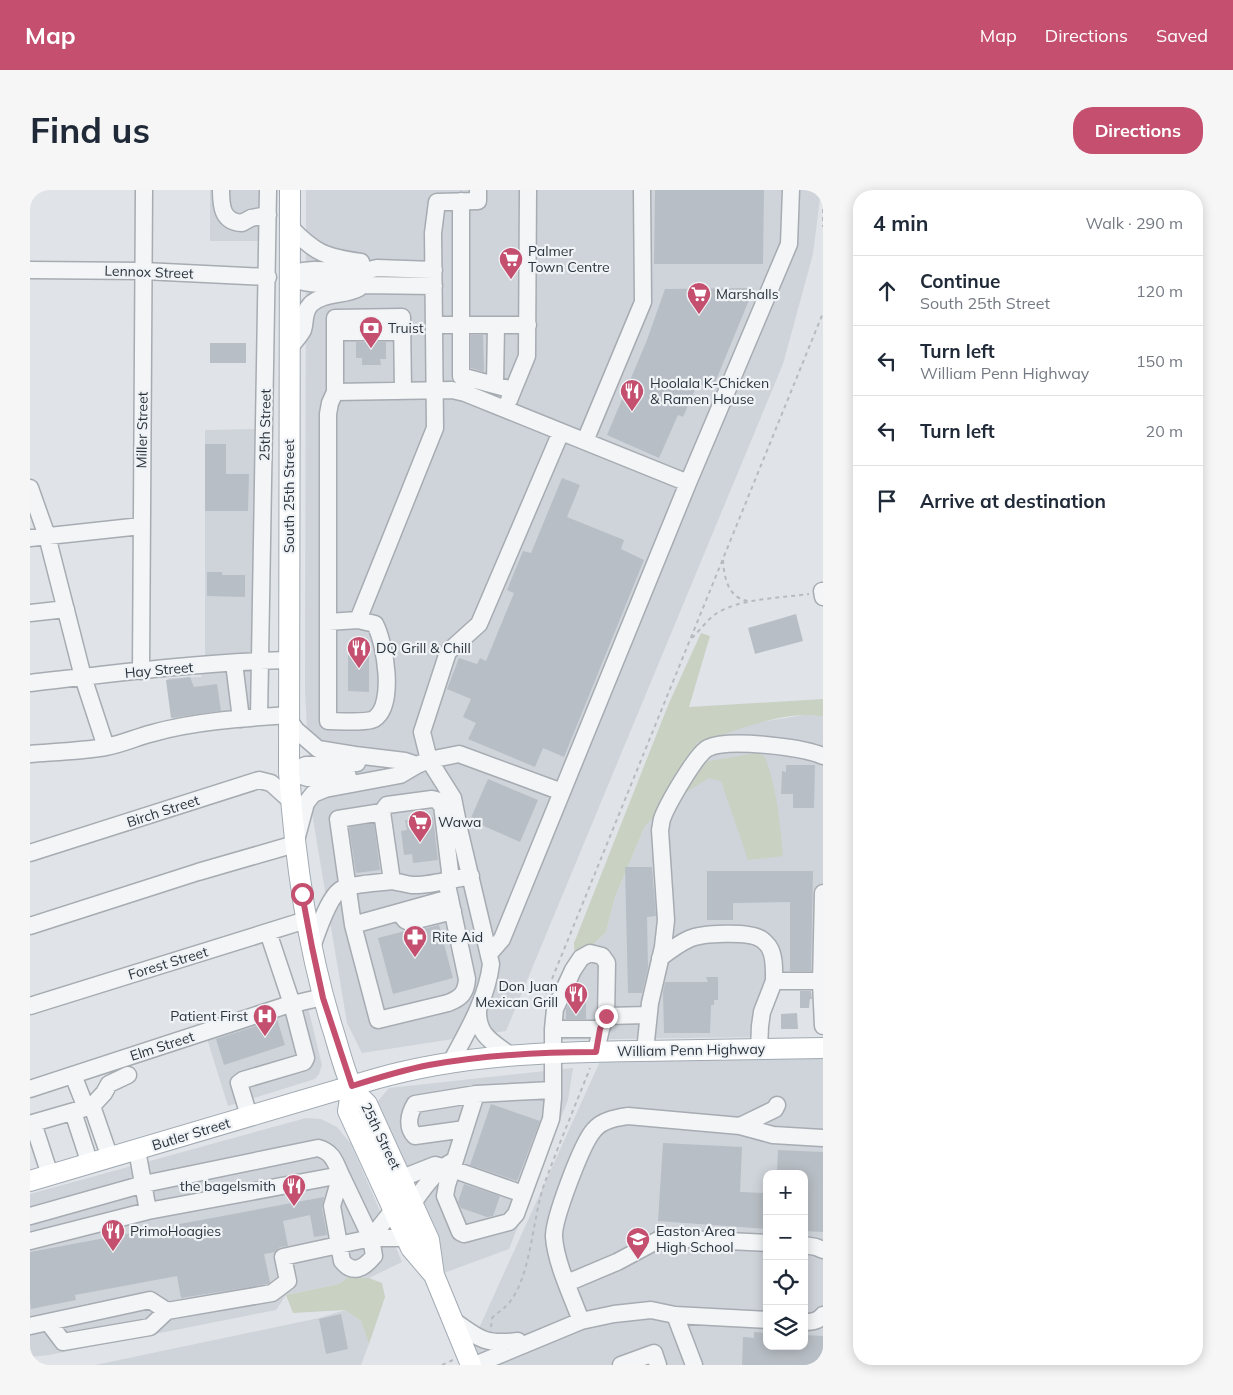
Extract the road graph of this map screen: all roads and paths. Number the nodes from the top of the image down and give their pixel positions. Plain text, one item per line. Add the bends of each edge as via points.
1 (144, 190) edge
2 (221, 190) edge
3 (268, 190) edge
4 (290, 190) edge
5 (478, 190) edge
6 (528, 190) edge
7 (642, 190) edge
8 (791, 190) edge
9 (460, 201) junction
10 (823, 209) edge
11 (268, 215) junction
12 (290, 227) junction
13 (823, 227) edge
14 (377, 268) junction
15 (30, 270) edge
16 (144, 271) junction
17 (268, 277) junction
18 (290, 277) junction
19 (434, 278) junction
20 (363, 286) junction
21 (823, 313) edge
22 (435, 325) junction
23 (462, 326) junction
24 (496, 326) junction
25 (528, 326) junction
26 (289, 349) junction
27 (495, 384) junction
28 (513, 390) junction
29 (403, 391) junction
30 (434, 391) junction
31 (335, 392) junction
32 (505, 409) junction
33 (561, 432) junction
34 (584, 441) junction
35 (688, 484) junction
36 (30, 488) edge
37 (141, 526) junction
38 (47, 536) junction
39 (30, 538) edge
40 (723, 558) junction
41 (822, 594) edge
42 (753, 601) junction
43 (66, 609) junction
44 (30, 613) edge
45 (358, 620) junction
46 (328, 622) junction
47 (690, 640) junction
48 (386, 659) junction
49 (289, 660) junction
50 (261, 661) junction
51 (234, 663) junction
52 (141, 671) junction
53 (83, 677) junction
54 (30, 683) edge
55 (259, 718) junction
56 (289, 718) junction
57 (328, 718) junction
58 (241, 719) junction
59 (106, 747) junction
60 (30, 754) edge
61 (823, 756) edge
62 (422, 762) junction
63 (400, 768) junction
64 (289, 772) junction
65 (562, 792) junction
66 (291, 801) junction
67 (382, 812) junction
68 (295, 844) junction
69 (30, 853) edge
70 (470, 876) junction
71 (448, 880) junction
72 (392, 881) junction
73 (348, 887) junction
74 (823, 893) edge
75 (451, 905) junction
76 (306, 920) junction
77 (353, 924) junction
78 (30, 926) edge
79 (268, 932) junction
80 (312, 947) junction
81 (489, 954) junction
82 (660, 958) junction
83 (774, 981) junction
84 (822, 982) edge
85 (545, 993) dead end
86 (323, 998) junction
87 (292, 1004) junction
88 (30, 1006) edge
89 (478, 1009) junction
90 (648, 1015) junction
91 (603, 1023) junction
92 (823, 1026) edge
93 (553, 1029) junction
94 (823, 1048) edge
95 (759, 1049) junction
96 (644, 1051) junction
97 (554, 1052) junction
98 (596, 1052) junction
99 (510, 1055) junction
100 (451, 1062) junction
101 (73, 1075) junction
102 (128, 1075) dead end
103 (352, 1086) junction
104 (30, 1089) edge
105 (553, 1090) junction
106 (476, 1094) junction
107 (777, 1105) dead end
108 (84, 1109) junction
109 (249, 1116) junction
110 (740, 1126) junction
111 (465, 1129) junction
112 (823, 1138) edge
113 (137, 1150) junction
114 (110, 1158) junction
115 (90, 1164) junction
116 (450, 1165) junction
117 (50, 1176) junction
118 (341, 1176) junction
119 (402, 1178) junction
120 (30, 1181) edge
121 (144, 1184) junction
122 (523, 1194) junction
123 (413, 1203) junction
124 (393, 1210) junction
125 (148, 1211) junction
126 (30, 1216) edge
127 (371, 1238) junction
128 (406, 1238) junction
129 (30, 1241) edge
130 (763, 1243) edge
131 (338, 1245) junction
132 (808, 1245) edge
133 (823, 1250) edge
134 (434, 1275) junction
135 (567, 1283) junction
136 (167, 1311) junction
137 (675, 1315) junction
138 (823, 1315) edge
139 (453, 1320) junction
140 (763, 1320) edge
141 (581, 1321) junction
142 (48, 1322) junction
143 (808, 1322) edge
144 (30, 1326) edge
145 (491, 1327) dead end
146 (533, 1340) junction
147 (462, 1363) edge
148 (442, 1365) edge
149 (475, 1365) edge
150 (504, 1365) edge
151 (621, 1365) edge
152 (658, 1365) edge
153 (694, 1365) edge

1 - 16 street, Miller Street
2 - 11 street via 223,213 231,221 242,223
3 - 11 street, 25th Street
4 - 12 main road
5 - 9 street via 478,201
6 - 25 street
7 - 34 street via 643,302
8 - 35 street via 790,244
9 - 19 street via 437,202 433,233
9 - 23 street
10 - 13 path
11 - 17 street, 25th Street
12 - 14 street via 320,252
12 - 18 main road
14 - 18 street via 303,271
14 - 19 street
15 - 16 street, Lennox Street
16 - 17 street, Lennox Street
16 - 37 street, Miller Street
17 - 50 street, 25th Street
18 - 20 street via 305,282
18 - 26 main road, South 25th Street
19 - 20 street
19 - 22 street
20 - 26 street via 310,305 303,329
21 - 40 path
22 - 23 street
22 - 30 street
23 - 24 street
23 - 27 street via 461,376
24 - 25 street
24 - 27 street
25 - 28 street via 527,356
26 - 49 main road, South 25th Street
27 - 28 street
28 - 32 street
29 - 30 street
29 - 31 street
29 - 31 street via 402,317 335,318
30 - 32 street via 465,393
30 - 45 street via 435,428
31 - 46 street via 328,414
32 - 33 street
33 - 34 street
33 - 62 street via 479,624 448,652 422,732
34 - 35 street
35 - 65 street
36 - 38 street
37 - 38 street
37 - 52 street, Miller Street
38 - 39 street
38 - 43 street
40 - 42 path via 732,593
40 - 47 path
41 - 42 path
42 - 47 path via 716,614
43 - 44 street
43 - 53 street
45 - 46 street
45 - 48 street via 375,624
46 - 57 street
47 - 85 path
48 - 57 street via 380,658 376,662 372,708 364,715
48 - 57 street via 384,700 378,715 372,720
49 - 50 street, Hay Street
49 - 56 main road, South 25th Street
50 - 51 street, Hay Street
50 - 55 street, 25th Street
51 - 52 street, Hay Street
51 - 58 street
52 - 53 street, Hay Street
53 - 54 street, Hay Street
53 - 59 street
55 - 56 street
55 - 58 street
56 - 63 street via 296,730 318,749
56 - 64 main road, South 25th Street
58 - 59 street via 153,732
59 - 60 street
61 - 82 street via 796,748 723,744 709,748 697,758 662,819 666,920
62 - 63 street via 405,761
62 - 65 street via 459,754
62 - 70 street via 453,798
63 - 64 street via 308,778
63 - 68 street via 313,794 306,803
64 - 66 main road, South 25th Street
65 - 81 street via 502,939
66 - 68 main road, South 25th Street
66 - 69 street, Birch Street via 271,783 259,780
67 - 71 street via 387,805 432,799 442,805
67 - 72 street
67 - 73 street via 338,819
68 - 76 main road, South 25th Street
68 - 78 street
70 - 71 street
70 - 81 street
71 - 72 street via 413,885
71 - 75 street
72 - 73 street
73 - 77 street
73 - 80 street via 335,895
74 - 84 street
75 - 77 street via 399,912
75 - 77 street via 467,979 464,994 448,1003 378,1020
76 - 79 street, Forest Street
76 - 80 main road, South 25th Street
79 - 87 street
79 - 88 street, Forest Street
80 - 86 main road, South 25th Street
81 - 89 street via 490,974
82 - 83 street via 690,938 740,934 760,938 770,948
82 - 90 street
83 - 84 street
83 - 95 street via 762,1012
84 - 92 street
86 - 87 street, Elm Street
86 - 103 main road, South 25th Street
87 - 101 street, Elm Street
87 - 109 street via 306,1058 304,1062 239,1083
89 - 99 street via 481,1030
89 - 100 street
90 - 91 street
90 - 96 street
91 - 93 street
91 - 93 street via 607,964 602,956 590,953 581,958 573,970 555,1009
91 - 98 street
93 - 97 street
94 - 95 main road, William Penn Highway
95 - 96 main road, William Penn Highway
96 - 98 main road, William Penn Highway
97 - 98 main road, William Penn Highway
97 - 99 main road, William Penn Highway
97 - 105 street
98 - 145 path via 545,1183 518,1288 509,1304 492,1318
99 - 100 main road, William Penn Highway
100 - 103 main road, William Penn Highway via 405,1070
101 - 104 street, Elm Street
101 - 108 street
102 - 108 street via 109,1084 104,1094
103 - 109 main road, Butler Street
103 - 119 main road, 25th Street via 367,1104
103 - 124 main road, 25th Street via 348,1111
105 - 106 street
105 - 122 street via 550,1119
106 - 111 street
106 - 111 street via 416,1104 410,1117 410,1132 415,1136
107 - 110 street
108 - 114 street
108 - 115 street
108 - 117 street via 33,1123
109 - 113 main road, Butler Street
110 - 112 street via 773,1135
110 - 135 street via 628,1116 603,1122 594,1129 556,1222 554,1238
111 - 116 street
113 - 114 main road, Butler Street
113 - 121 street
114 - 115 main road, Butler Street
115 - 117 main road, Butler Street
116 - 119 street via 435,1165
116 - 122 street
116 - 122 street via 445,1196 460,1232 464,1234 509,1222 516,1214
116 - 123 street via 426,1184
117 - 120 main road, Butler Street
118 - 121 street via 333,1158 318,1148
118 - 125 street
118 - 127 street
118 - 131 street via 332,1206
119 - 123 main road, 25th Street
121 - 125 street
121 - 126 street
123 - 134 main road, 25th Street via 429,1240
124 - 127 street
124 - 128 main road, 25th Street
125 - 129 street
127 - 128 street
127 - 131 street
127 - 131 street via 374,1256 362,1268 346,1266
128 - 134 main road, 25th Street
130 - 135 street via 660,1239
131 - 136 street via 282,1257 288,1281 272,1293
132 - 133 street
134 - 139 main road, 25th Street
135 - 141 street
136 - 142 street via 150,1300
136 - 142 street via 150,1327 63,1342
137 - 140 street
137 - 141 street via 645,1310
137 - 153 street
138 - 143 street via 814,1322
139 - 146 street via 488,1342
139 - 147 main road, 25th Street
141 - 146 street
142 - 144 street
146 - 149 street
146 - 150 street
147 - 148 path
151 - 152 street via 654,1352

